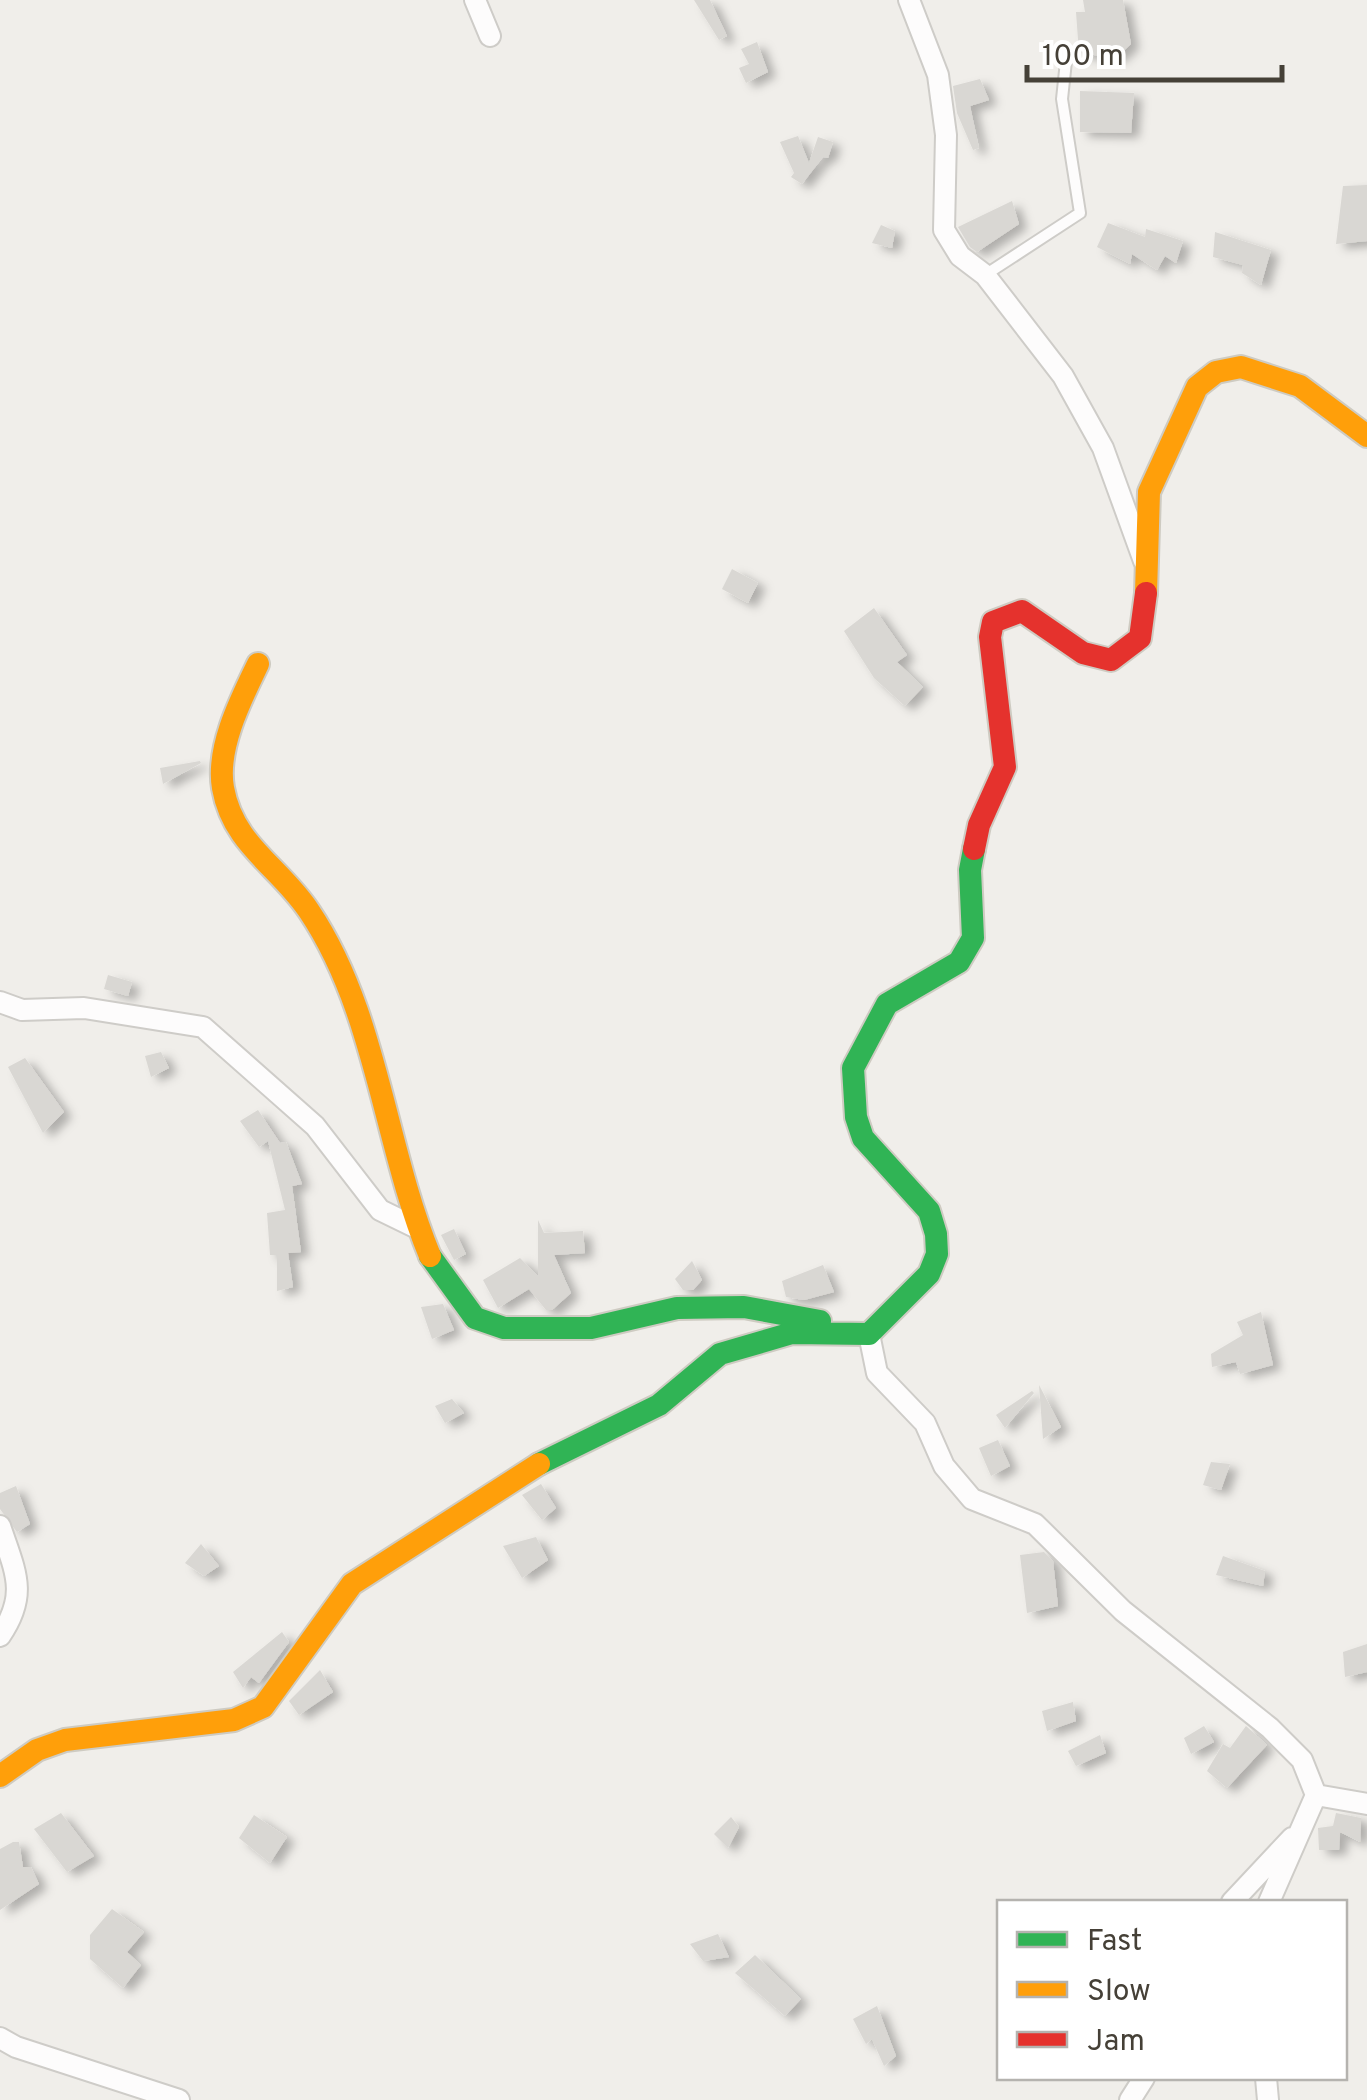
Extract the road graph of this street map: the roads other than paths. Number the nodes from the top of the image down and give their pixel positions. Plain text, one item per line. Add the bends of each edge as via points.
1 (475, 0) edge
2 (909, 0) edge
3 (490, 36) dead end
4 (1067, 52) dead end
5 (985, 274) junction
6 (1367, 436) edge
7 (1148, 573) junction
8 (258, 664) dead end
9 (0, 1002) edge
10 (419, 1230) junction
11 (869, 1334) junction
12 (0, 1526) edge
13 (0, 1636) edge
14 (0, 1748) edge
15 (9, 1771) edge
16 (1316, 1795) junction
17 (1367, 1804) edge
18 (1302, 1828) junction
19 (1234, 1900) edge
20 (1271, 1900) edge
21 (0, 2038) edge
22 (179, 2100) edge

1 - 3 street
2 - 5 street via 938,75 946,135 944,230 960,256
4 - 5 lane via 1062,99 1080,214
5 - 7 street via 1063,376 1104,448
6 - 7 street via 1300,386 1241,367 1216,372 1197,387 1148,492
7 - 11 street via 1140,638 1111,660 1086,658 1022,611 993,622 1005,766 970,870 973,938 959,962 886,1004 853,1068 863,1138 929,1211 936,1234 929,1274
8 - 10 street via 238,704 222,784 243,847 312,912 340,970
9 - 10 street via 22,1010 84,1008 202,1026 315,1126 380,1210
10 - 11 street via 474,1318 504,1328 591,1328 678,1308 744,1307
11 - 15 street via 792,1334 720,1354 659,1405 559,1451 352,1584 263,1707 234,1720 65,1740
11 - 16 street via 877,1372 925,1423 944,1466 972,1499 1035,1524 1123,1611 1270,1728 1302,1760
12 - 13 street via 18,1578 17,1612
14 - 15 street
16 - 17 street
16 - 18 street
18 - 19 street
18 - 20 street
21 - 22 street

